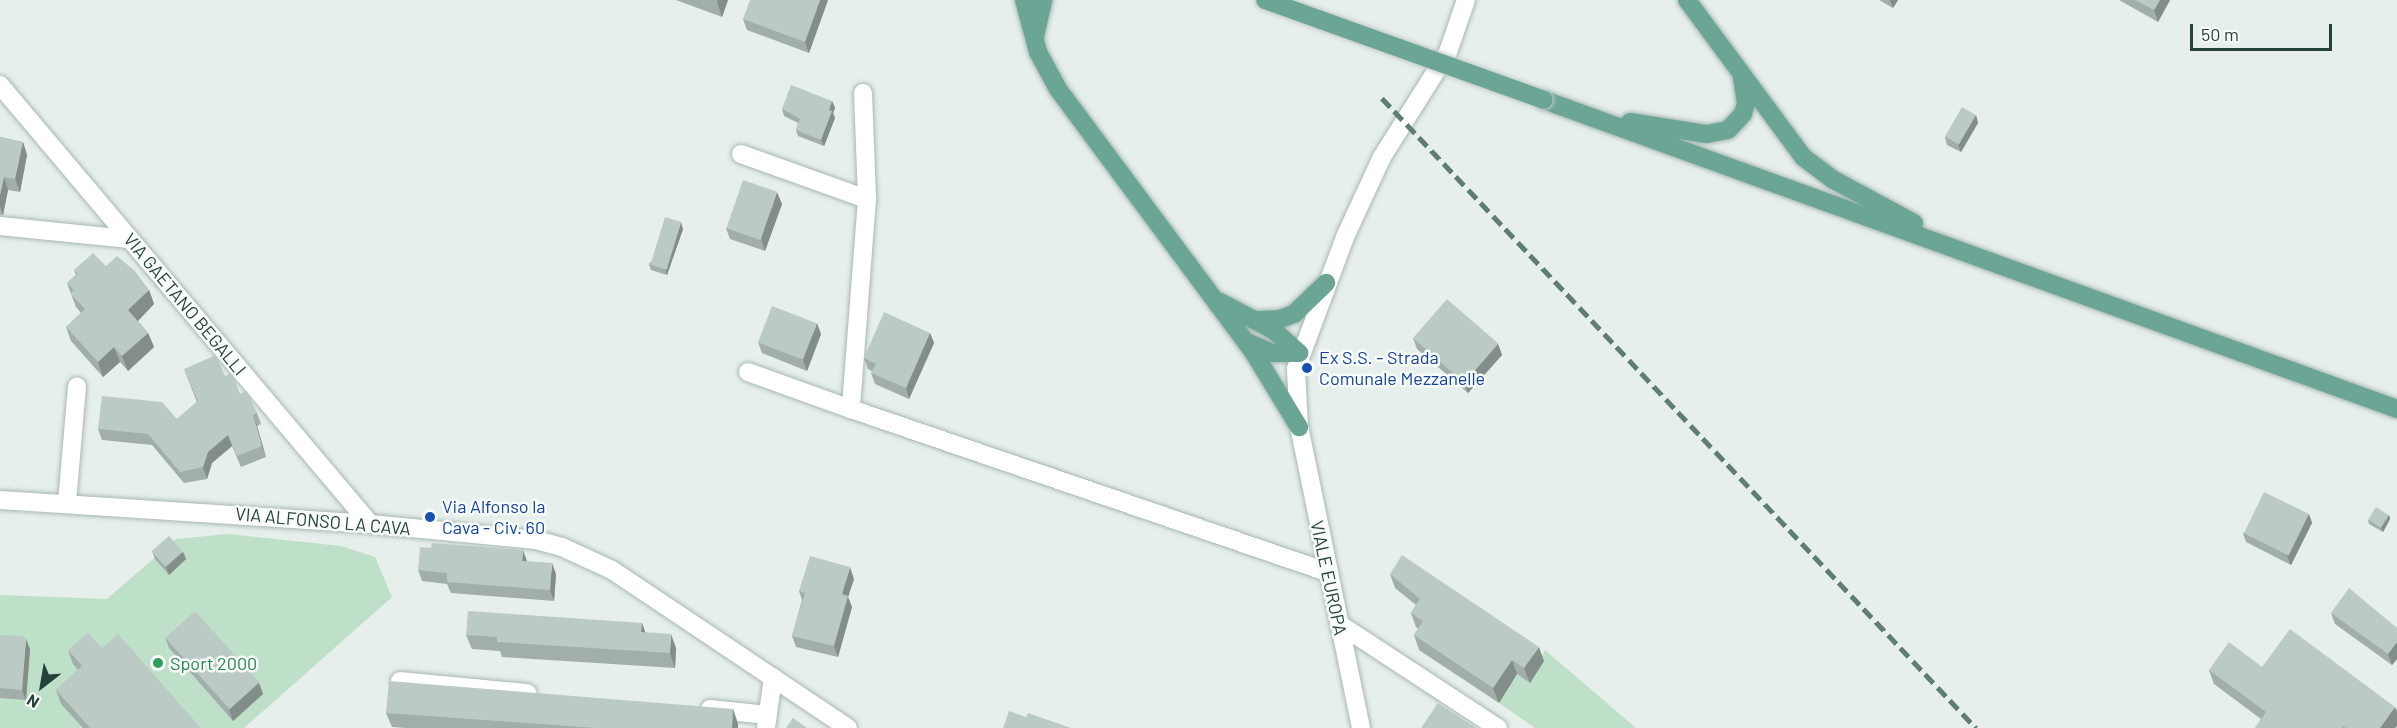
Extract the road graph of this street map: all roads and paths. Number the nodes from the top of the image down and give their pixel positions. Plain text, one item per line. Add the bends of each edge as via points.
1 (1024, 0) edge
2 (1043, 0) edge
3 (1265, 0) edge
4 (1466, 0) edge
5 (1687, 0) edge
6 (1034, 38) junction
7 (1736, 66) junction
8 (0, 85) edge
9 (863, 93) dead end
10 (1580, 113) junction
11 (741, 154) dead end
12 (867, 199) junction
13 (0, 226) edge
14 (129, 238) junction
15 (1965, 251) junction
16 (1326, 283) junction
17 (1214, 297) junction
18 (1251, 318) junction
19 (1244, 339) junction
20 (1299, 353) junction
21 (748, 372) dead end
22 (77, 386) dead end
23 (850, 409) junction
24 (2397, 409) edge
25 (1299, 427) junction
26 (0, 500) edge
27 (67, 503) junction
28 (370, 524) junction
29 (1327, 573) junction
30 (1339, 624) junction
31 (773, 677) junction
32 (400, 681) edge
33 (542, 694) edge
34 (697, 708) edge
35 (767, 721) edge
36 (848, 728) edge
37 (1361, 728) edge
38 (1498, 728) edge

1 - 6 main road
2 - 6 main road
3 - 10 main road, bridge
4 - 16 street, VIALE EUROPA via 1448,52 1382,157
5 - 7 main road
6 - 17 main road via 1058,89 1151,219
7 - 10 main road via 1746,103 1735,125 1719,133
7 - 15 main road via 1788,140 1813,165
8 - 14 street, VIA GAETANO BEGALLI
9 - 12 street
10 - 15 main road
11 - 12 street
12 - 23 street
13 - 14 street
14 - 28 street, VIA GAETANO BEGALLI
15 - 24 main road
16 - 18 main road via 1291,315 1272,320
16 - 20 street, VIALE EUROPA
17 - 18 main road
17 - 19 main road
18 - 20 main road via 1280,335
19 - 20 main road via 1272,353
19 - 25 main road
20 - 25 street, VIALE EUROPA via 1294,394
21 - 23 street
22 - 27 street
23 - 29 street
25 - 29 street, VIALE EUROPA
26 - 27 street, VIA ALFONSO LA CAVA
27 - 28 street, VIA ALFONSO LA CAVA
28 - 31 street, VIA ALFONSO LA CAVA via 536,540 562,547 612,570
29 - 30 street, VIALE EUROPA
30 - 37 street, VIALE EUROPA
30 - 38 street
31 - 35 street
31 - 36 street, VIA ALFONSO LA CAVA
32 - 33 street
34 - 35 street

